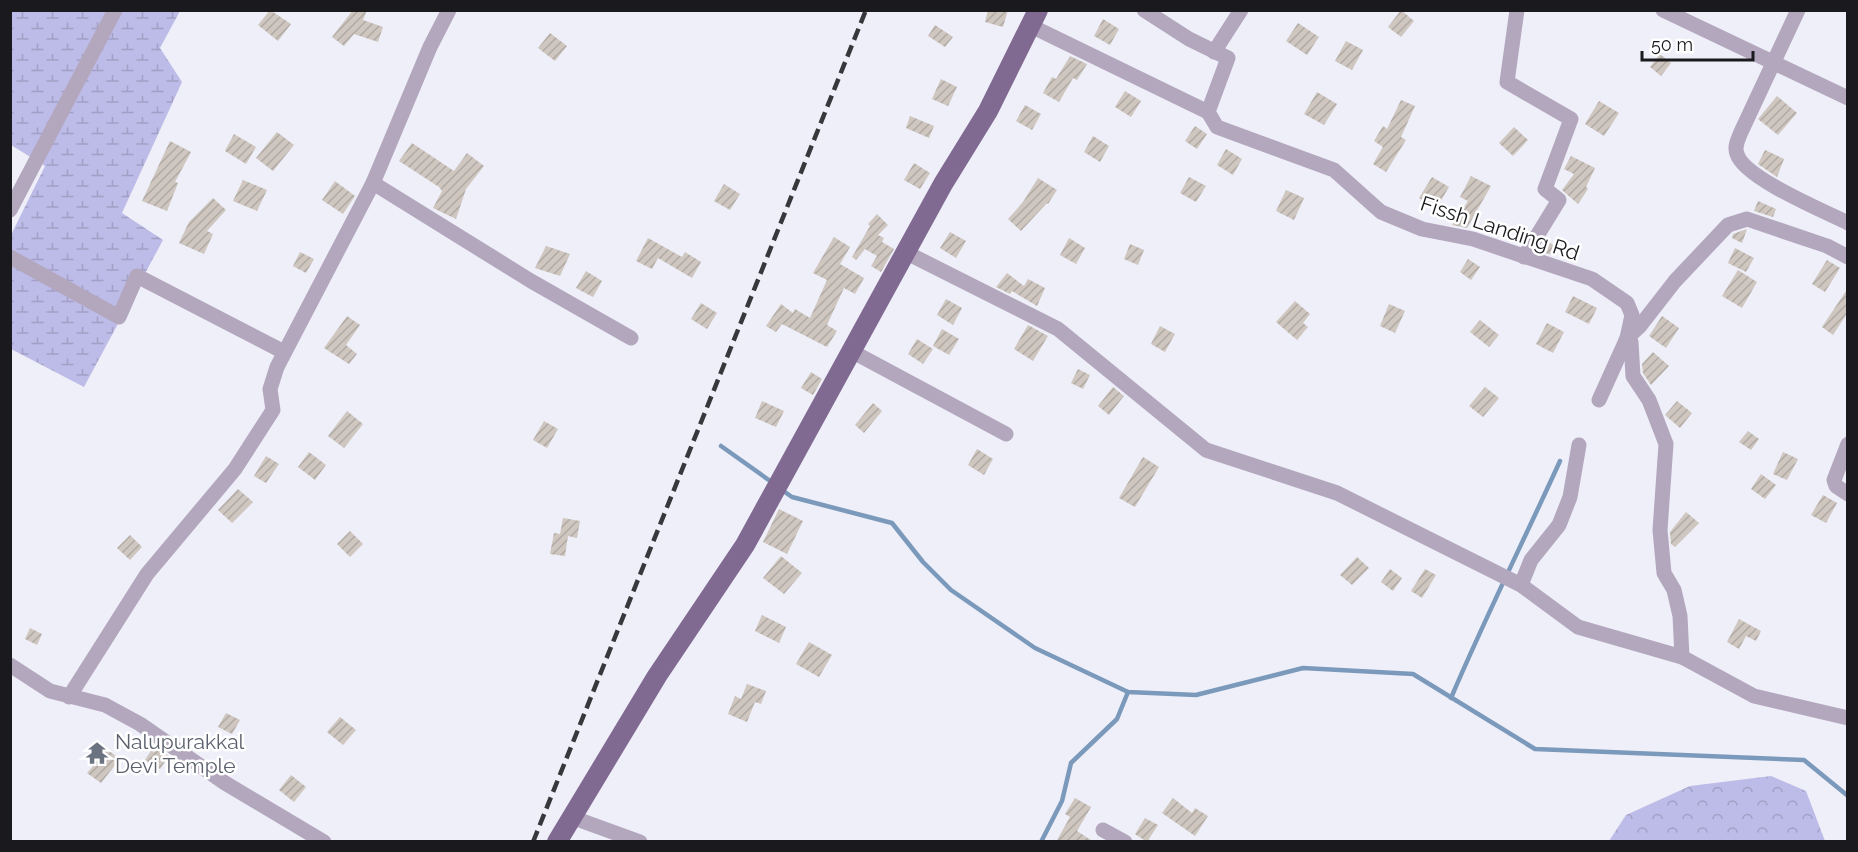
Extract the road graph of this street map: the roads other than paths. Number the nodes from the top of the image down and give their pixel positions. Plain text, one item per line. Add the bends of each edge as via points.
1 (115, 10) edge
2 (449, 10) edge
3 (1144, 10) edge
4 (1241, 10) edge
5 (1516, 10) edge
6 (1663, 10) edge
7 (1798, 10) edge
8 (1034, 18) edge
9 (1214, 52) junction
10 (1773, 63) junction
11 (1848, 98) edge
12 (1208, 112) junction
13 (373, 183) junction
14 (10, 210) edge
15 (1848, 223) edge
16 (907, 253) junction
17 (10, 257) edge
18 (1524, 257) junction
19 (1848, 257) edge
20 (631, 338) dead end
21 (1627, 338) junction
22 (284, 352) junction
23 (853, 352) junction
24 (1599, 400) dead end
25 (1006, 434) dead end
26 (1848, 444) edge
27 (1579, 445) dead end
28 (1848, 494) edge
29 (1521, 585) junction
30 (1682, 657) junction
31 (10, 665) edge
32 (69, 697) junction
33 (1848, 718) edge
34 (574, 818) junction
35 (1103, 830) dead end
36 (324, 842) edge
37 (557, 842) edge
38 (640, 842) edge
39 (1125, 842) edge

1 - 14 street
2 - 13 street
3 - 9 street
4 - 9 street
5 - 18 street via 1507,82 1572,119 1545,189 1559,200
6 - 10 street
7 - 10 street
8 - 12 street, Fissh Landing Rd
8 - 16 main road via 988,111
9 - 12 street via 1228,58
10 - 11 street
10 - 15 street via 1741,132 1735,148 1737,157 1770,185
12 - 18 street, Fissh Landing Rd via 1222,129 1334,170 1381,212 1422,229 1473,239
13 - 20 street
13 - 22 street
16 - 23 main road
16 - 29 street via 1058,328 1206,450 1337,493
17 - 22 street via 119,317 137,276
18 - 21 street, Fissh Landing Rd via 1592,279 1621,298 1632,315
19 - 21 street via 1747,219 1728,225
21 - 24 street
21 - 30 street, Fissh Landing Rd via 1631,342 1634,376 1649,400 1666,444 1660,530 1664,573 1674,590 1680,616
22 - 32 street via 270,389 273,410 235,469 147,574
23 - 25 street
23 - 34 main road via 746,545 657,676
26 - 28 street via 1834,480
27 - 29 street via 1570,497 1559,525 1531,560
29 - 30 street via 1578,627
30 - 33 street via 1754,696
31 - 32 street via 50,691
32 - 36 street via 105,705 140,724 225,783
34 - 37 main road
34 - 38 street
35 - 39 street

